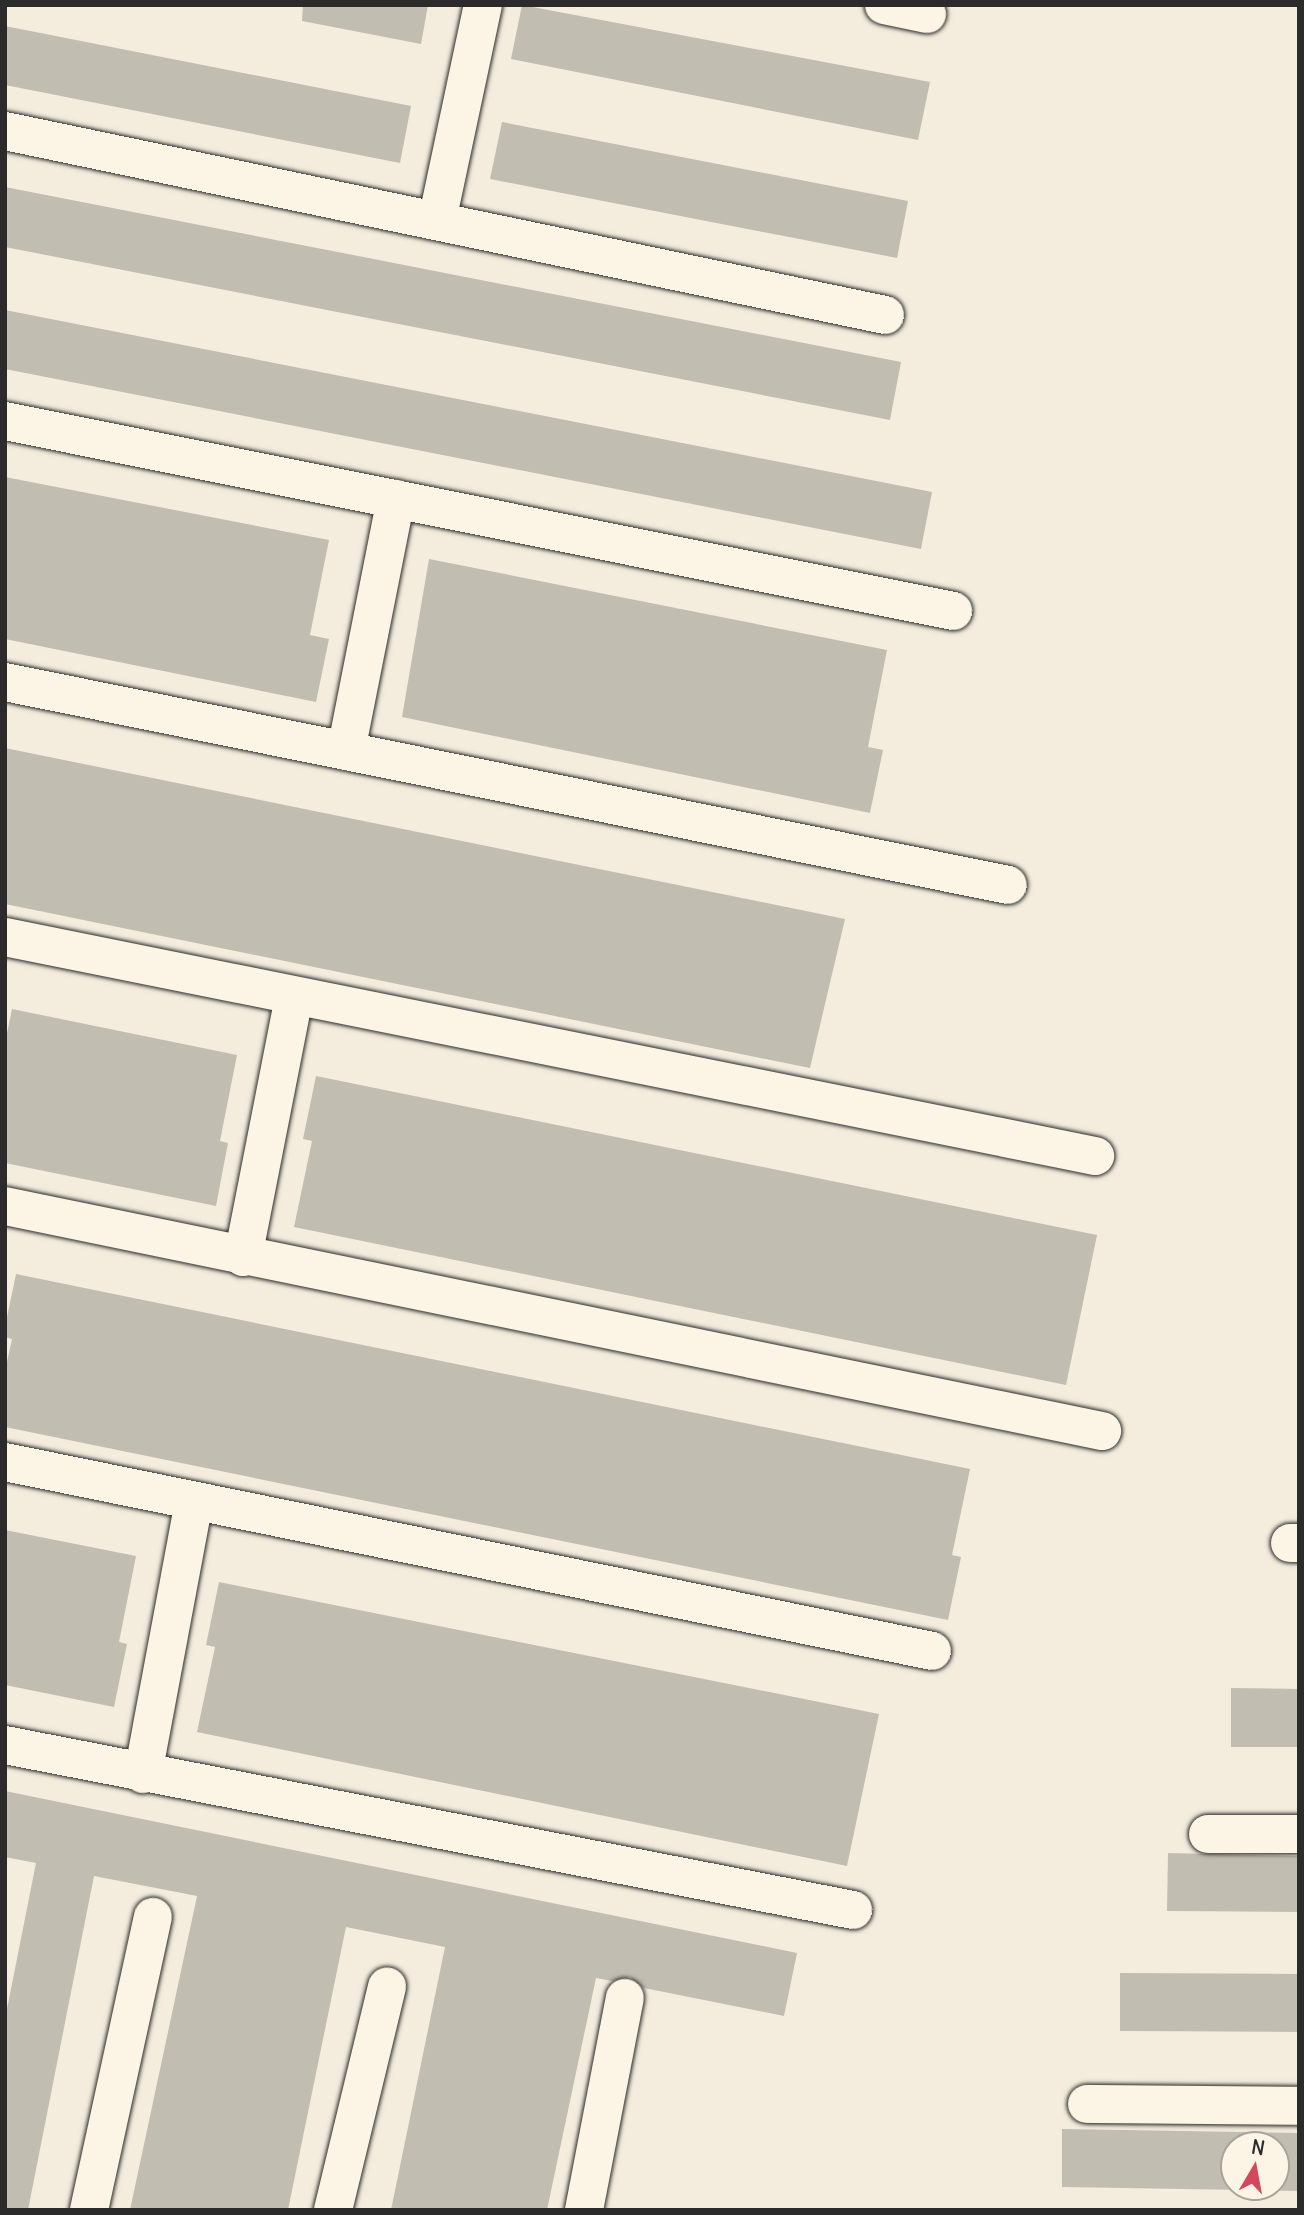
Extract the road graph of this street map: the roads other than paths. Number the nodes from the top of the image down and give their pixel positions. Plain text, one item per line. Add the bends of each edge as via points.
1 (483, 5) edge
2 (884, 5) edge
3 (927, 13) dead end
4 (5, 131) edge
5 (437, 222) junction
6 (885, 315) dead end
7 (5, 421) edge
8 (396, 499) junction
9 (953, 611) dead end
10 (5, 682) edge
11 (346, 751) junction
12 (1008, 885) dead end
13 (5, 937) edge
14 (294, 998) junction
15 (1095, 1156) dead end
16 (5, 1206) edge
17 (243, 1257) junction
18 (1102, 1431) dead end
19 (5, 1462) edge
20 (194, 1502) junction
21 (932, 1651) dead end
22 (5, 1745) edge
23 (143, 1774) junction
24 (1299, 1834) edge
25 (1208, 1835) dead end
26 (853, 1910) dead end
27 (153, 1917) dead end
28 (387, 1986) dead end
29 (625, 1998) dead end
30 (1087, 2104) dead end
31 (1299, 2106) edge
32 (89, 2210) edge
33 (333, 2210) edge
34 (584, 2210) edge

1 - 5 street
2 - 3 street
4 - 5 street
5 - 6 street
7 - 8 street
8 - 9 street
8 - 11 street
10 - 11 street
11 - 12 street
13 - 14 street
14 - 15 street
14 - 17 street
16 - 17 street
17 - 18 street
19 - 20 street
20 - 21 street
20 - 23 street
22 - 23 street
23 - 26 street
24 - 25 street
27 - 32 street
28 - 33 street
29 - 34 street
30 - 31 street

